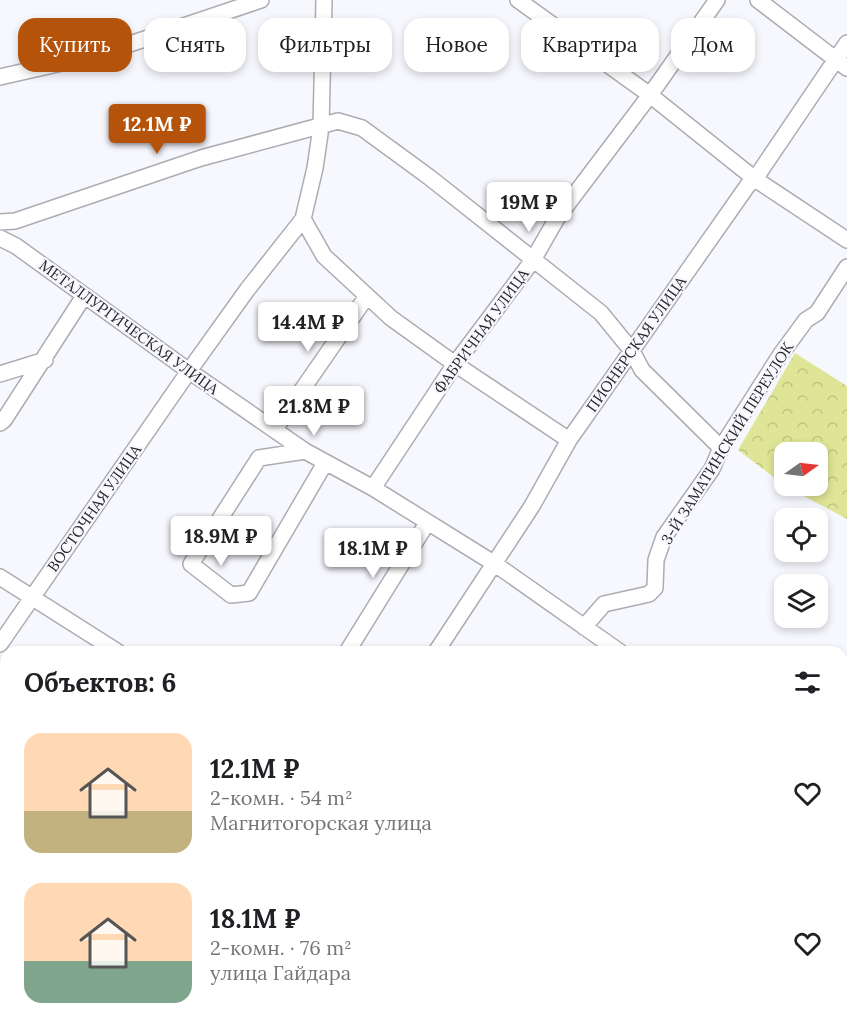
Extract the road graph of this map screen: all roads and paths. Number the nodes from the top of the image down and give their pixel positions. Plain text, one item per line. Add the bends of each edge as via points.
1 (261, 0) edge
2 (324, 0) edge
3 (518, 0) edge
4 (717, 0) edge
5 (758, 0) edge
6 (847, 43) edge
7 (842, 64) edge
8 (0, 77) edge
9 (650, 95) junction
10 (321, 127) junction
11 (755, 179) junction
12 (303, 219) junction
13 (0, 222) edge
14 (0, 238) edge
15 (847, 240) edge
16 (533, 260) junction
17 (847, 267) edge
18 (84, 296) junction
19 (367, 296) junction
20 (632, 351) junction
21 (45, 360) junction
22 (455, 364) junction
23 (189, 371) junction
24 (0, 374) edge
25 (0, 423) edge
26 (275, 429) junction
27 (569, 440) junction
28 (722, 448) junction
29 (305, 451) junction
30 (325, 463) junction
31 (373, 488) junction
32 (427, 523) junction
33 (495, 564) junction
34 (0, 577) edge
35 (31, 598) junction
36 (584, 627) junction
37 (0, 644) edge
38 (108, 646) edge
39 (351, 646) edge
40 (440, 646) edge
41 (611, 646) edge

1 - 8 street via 97,55
2 - 10 street
3 - 9 street
4 - 9 street, ФАБРИЧНАЯ УЛИЦА
5 - 7 street
6 - 7 street, ПИОНЕРСКАЯ УЛИЦА
7 - 11 street, ПИОНЕРСКАЯ УЛИЦА
9 - 11 street
9 - 16 street, ФАБРИЧНАЯ УЛИЦА via 557,218
10 - 12 street
10 - 13 street via 201,158
10 - 16 street via 338,121 363,128
11 - 15 street
11 - 20 street, ПИОНЕРСКАЯ УЛИЦА
12 - 19 street via 324,256
12 - 23 street, ВОСТОЧНАЯ УЛИЦА
14 - 18 street, МЕТАЛЛУРГИЧЕСКАЯ УЛИЦА
16 - 20 street via 601,313
16 - 22 street, ФАБРИЧНАЯ УЛИЦА
17 - 28 street, 3-Й ЗАМАТИНСКИЙ ПЕРЕУЛОК via 817,314 806,320 781,354
18 - 21 street
18 - 23 street, МЕТАЛЛУРГИЧЕСКАЯ УЛИЦА
19 - 22 street
19 - 26 street
20 - 27 street, ПИОНЕРСКАЯ УЛИЦА
20 - 28 street via 642,370
21 - 24 street
21 - 25 street
22 - 27 street
22 - 31 street, ФАБРИЧНАЯ УЛИЦА
23 - 26 street, МЕТАЛЛУРГИЧЕСКАЯ УЛИЦА
23 - 35 street, ВОСТОЧНАЯ УЛИЦА
26 - 29 street, МЕТАЛЛУРГИЧЕСКАЯ УЛИЦА
27 - 33 street, ПИОНЕРСКАЯ УЛИЦА
28 - 36 street, 3-Й ЗАМАТИНСКИЙ ПЕРЕУЛОК via 712,470 664,537 656,560 655,588 649,594 604,604
29 - 30 street, МЕТАЛЛУРГИЧЕСКАЯ УЛИЦА
29 - 30 street via 260,458 191,564 231,595 249,593
30 - 31 street, МЕТАЛЛУРГИЧЕСКАЯ УЛИЦА
31 - 32 street, МЕТАЛЛУРГИЧЕСКАЯ УЛИЦА
32 - 33 street, МЕТАЛЛУРГИЧЕСКАЯ УЛИЦА
32 - 39 street
33 - 36 street, МЕТАЛЛУРГИЧЕСКАЯ УЛИЦА
33 - 40 street, ПИОНЕРСКАЯ УЛИЦА
34 - 35 street
35 - 37 street, ВОСТОЧНАЯ УЛИЦА
35 - 38 street
36 - 41 street, МЕТАЛЛУРГИЧЕСКАЯ УЛИЦА

